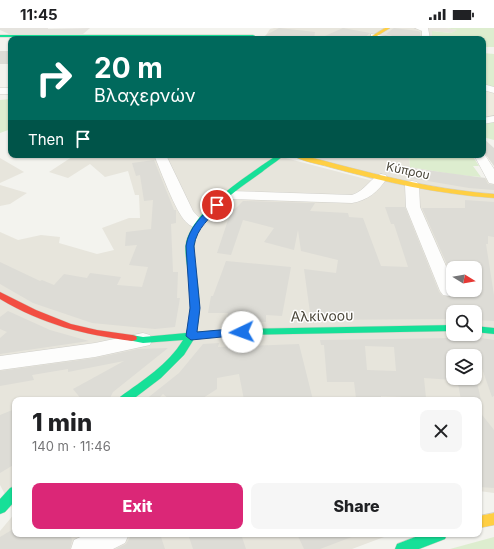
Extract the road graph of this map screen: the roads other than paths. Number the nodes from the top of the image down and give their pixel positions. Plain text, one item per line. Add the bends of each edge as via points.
1 (388, 28) edge
2 (419, 28) edge
3 (250, 35) edge
4 (230, 36) edge
5 (230, 36) edge
6 (230, 36) edge
7 (373, 36) edge
8 (426, 36) edge
9 (161, 158) edge
10 (277, 158) edge
11 (306, 158) edge
12 (482, 158) edge
13 (381, 178) junction
14 (494, 180) edge
15 (412, 185) junction
16 (230, 195) junction
17 (494, 196) edge
18 (198, 224) junction
19 (446, 284) edge
20 (0, 295) edge
21 (446, 328) edge
22 (482, 330) edge
23 (494, 331) edge
24 (191, 336) junction
25 (143, 340) junction
26 (0, 363) edge
27 (128, 397) edge
28 (12, 495) edge
29 (0, 508) edge
30 (494, 519) edge
31 (482, 521) edge
32 (110, 537) edge
33 (432, 537) edge
34 (84, 549) edge
35 (402, 549) edge

1 - 7 main road
2 - 8 street via 426,30
3 - 4 main road
3 - 5 main road
3 - 6 main road
9 - 18 street via 186,212
10 - 16 main road
11 - 13 main road, Κύπρου
12 - 14 street
13 - 15 main road, Κύπρου
13 - 16 street via 362,197 352,199
15 - 17 main road, Κύπρου
15 - 19 street via 413,206
16 - 18 main road
18 - 24 main road via 190,246 195,308
20 - 25 main road, Αλκίνοου via 24,309 62,324 109,336
21 - 24 main road, Αλκίνοου via 290,330
22 - 23 main road
24 - 25 main road, Αλκίνοου
24 - 27 main road via 186,347 174,360
25 - 26 street via 100,349
28 - 29 main road
30 - 31 main road
32 - 34 street
33 - 35 main road

